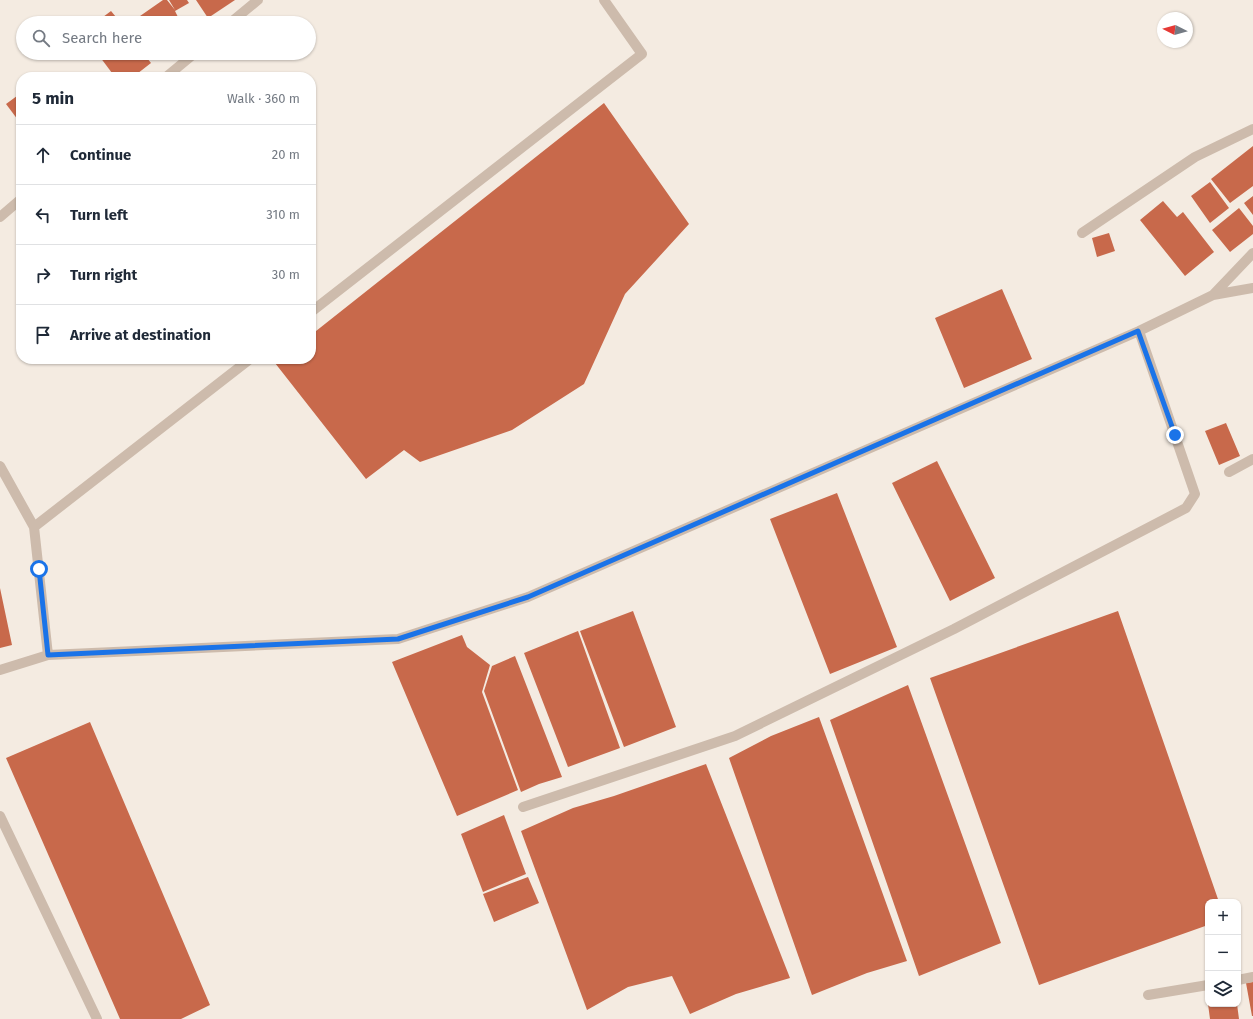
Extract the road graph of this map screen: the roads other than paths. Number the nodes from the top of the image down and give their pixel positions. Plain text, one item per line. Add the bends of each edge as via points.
1 (258, 0) edge
2 (604, 0) edge
3 (239, 16) edge
4 (187, 60) edge
5 (172, 72) edge
6 (1253, 128) edge
7 (16, 203) edge
8 (0, 217) edge
9 (1082, 233) dead end
10 (1253, 253) edge
11 (1253, 288) edge
12 (1213, 294) junction
13 (316, 308) edge
14 (1138, 331) junction
15 (244, 364) edge
16 (1253, 459) edge
17 (0, 466) edge
18 (1229, 472) dead end
19 (34, 527) junction
20 (48, 655) junction
21 (0, 670) edge
22 (523, 807) dead end
23 (0, 816) edge
24 (1253, 977) edge
25 (1241, 979) edge
26 (1205, 986) edge
27 (1148, 995) dead end
28 (97, 1019) edge

1 - 3 street
2 - 13 street via 642,54
4 - 5 street
6 - 9 street via 1195,157
7 - 8 street
10 - 12 street
11 - 12 street
12 - 14 street
14 - 20 street via 528,597 398,639
14 - 22 street via 1195,494 1186,508 954,629 735,736
15 - 19 street
16 - 18 street
17 - 19 street
19 - 20 street
20 - 21 street
23 - 28 street
24 - 25 street
26 - 27 street

